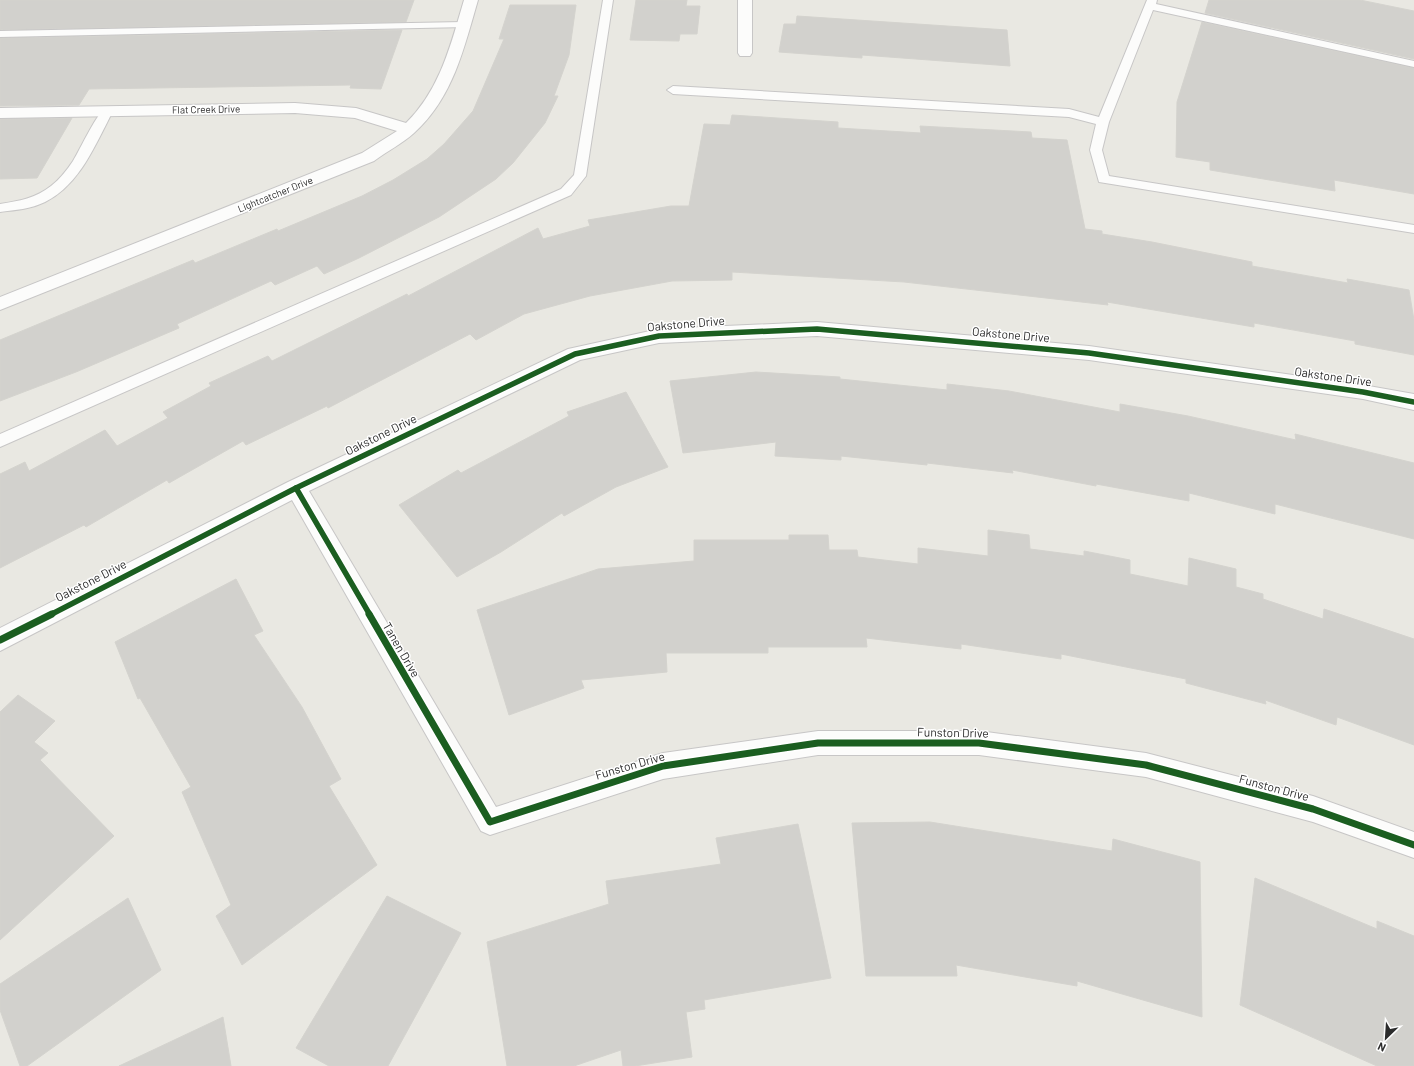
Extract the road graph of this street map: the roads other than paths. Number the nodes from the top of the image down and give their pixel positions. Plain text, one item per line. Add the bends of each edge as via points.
1 (471, 0) edge
2 (608, 0) edge
3 (745, 0) edge
4 (1151, 3) edge
5 (463, 25) junction
6 (0, 34) edge
7 (745, 54) dead end
8 (1414, 64) edge
9 (673, 90) dead end
10 (107, 111) junction
11 (0, 113) edge
12 (1103, 122) junction
13 (409, 129) junction
14 (0, 208) edge
15 (1414, 229) edge
16 (0, 304) edge
17 (1414, 402) edge
18 (0, 441) edge
19 (296, 488) junction
20 (0, 640) edge
21 (490, 822) joint
22 (1414, 845) edge

1 - 5 street, Lightcatcher Drive
2 - 18 lane via 580,176 566,192
3 - 7 street
4 - 8 lane
4 - 12 lane
5 - 6 lane
5 - 13 street, Lightcatcher Drive via 448,75 431,105
9 - 12 lane via 1069,113
10 - 11 street, Flat Creek Drive
10 - 13 street, Flat Creek Drive via 295,108 356,113
10 - 14 lane via 77,167 55,191 34,203
12 - 15 lane via 1096,150 1104,179
13 - 16 street, Lightcatcher Drive via 368,157
17 - 19 street, Oakstone Drive via 1363,392 1089,353 825,330 741,331 659,336 575,354
19 - 20 street, Oakstone Drive
19 - 21 street, Tanen Drive
21 - 22 street, Funston Drive via 663,766 818,743 978,743 1146,765 1313,809

